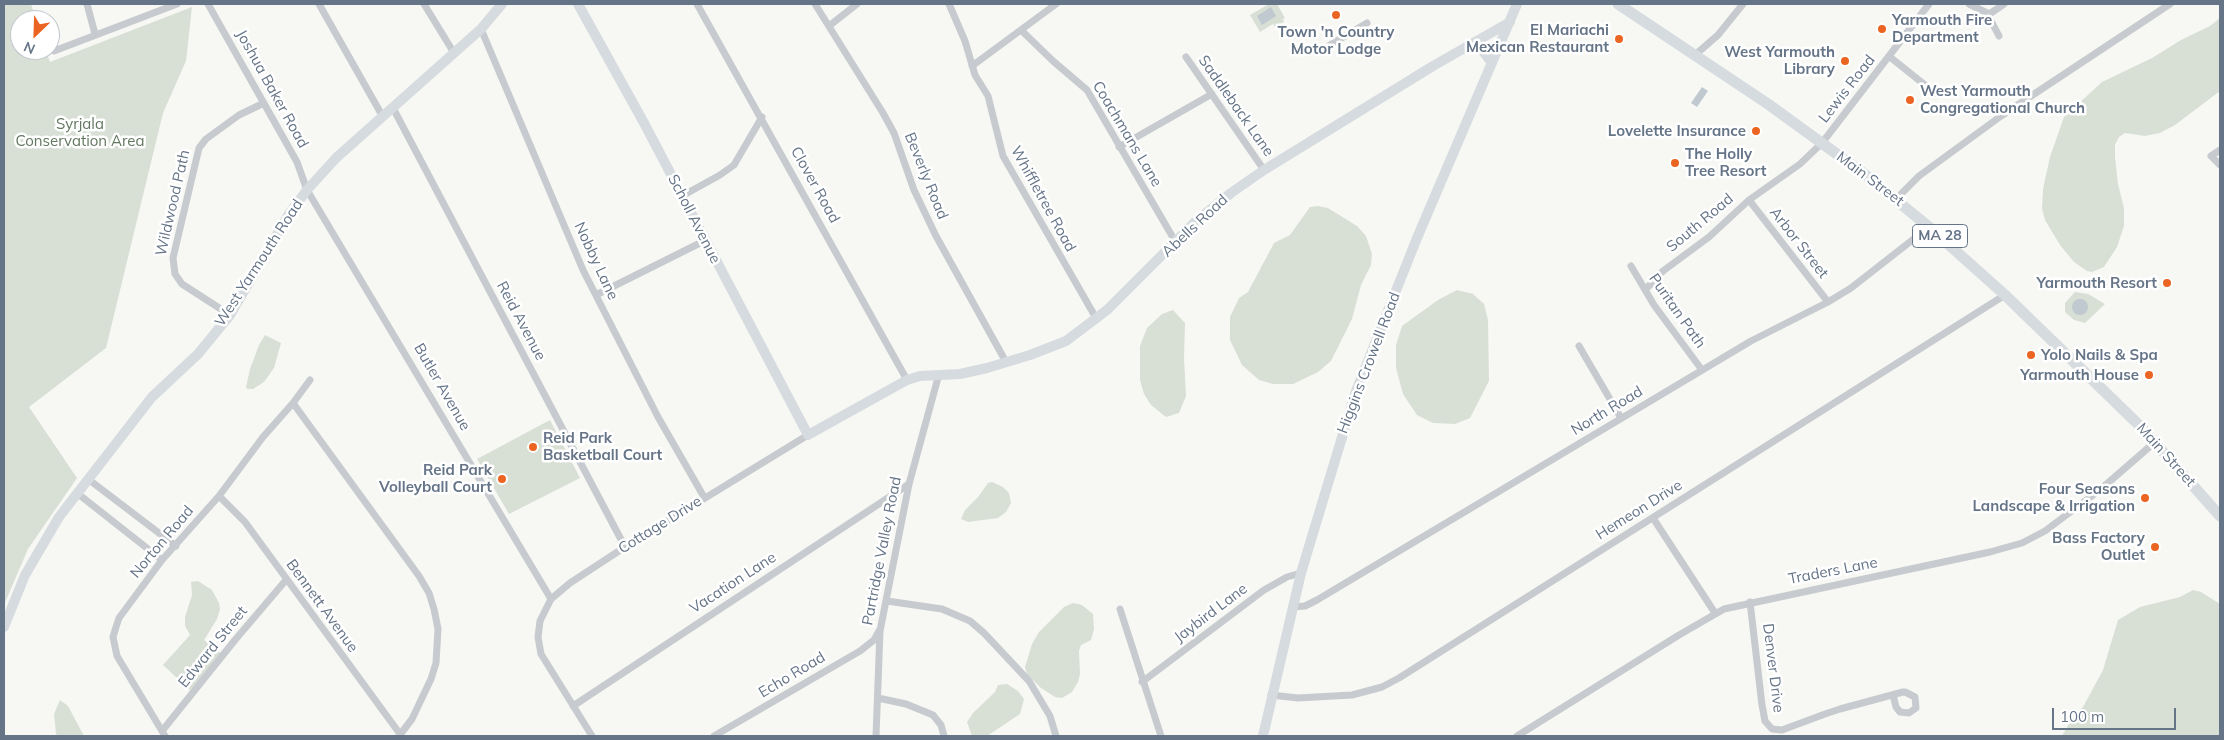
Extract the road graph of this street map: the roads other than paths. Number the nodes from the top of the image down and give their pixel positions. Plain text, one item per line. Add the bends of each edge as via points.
1 (87, 4) edge
2 (177, 4) edge
3 (208, 4) edge
4 (319, 4) edge
5 (424, 4) edge
6 (502, 4) edge
7 (578, 4) edge
8 (697, 4) edge
9 (815, 4) edge
10 (857, 4) edge
11 (948, 4) edge
12 (1056, 4) edge
13 (1517, 4) edge
14 (1618, 4) edge
15 (1743, 4) edge
16 (1929, 4) edge
17 (1969, 4) edge
18 (2004, 4) edge
19 (2170, 4) edge
20 (1987, 13) junction
21 (1510, 22) junction
22 (1367, 23) dead end
23 (829, 26) junction
24 (481, 28) junction
25 (1022, 31) junction
26 (95, 34) junction
27 (1999, 36) dead end
28 (1476, 42) junction
29 (1330, 45) dead end
30 (60, 49) edge
31 (454, 53) junction
32 (1695, 55) junction
33 (1186, 57) dead end
34 (1890, 57) junction
35 (1492, 63) junction
36 (972, 66) junction
37 (1935, 93) dead end
38 (1212, 94) junction
39 (264, 104) junction
40 (393, 108) junction
41 (383, 117) junction
42 (762, 117) junction
43 (1822, 143) junction
44 (1119, 148) junction
45 (2220, 150) edge
46 (2220, 165) edge
47 (1264, 170) junction
48 (307, 190) junction
49 (682, 196) junction
50 (1896, 199) junction
51 (1749, 200) junction
52 (1929, 226) junction
53 (704, 241) junction
54 (1176, 241) junction
55 (1631, 266) dead end
56 (1645, 290) junction
57 (596, 295) junction
58 (2005, 295) junction
59 (1828, 302) junction
60 (230, 315) junction
61 (1096, 318) junction
62 (1579, 346) dead end
63 (1006, 362) junction
64 (1702, 370) junction
65 (939, 374) junction
66 (310, 380) dead end
67 (907, 380) junction
68 (293, 403) junction
69 (1621, 418) junction
70 (808, 435) junction
71 (2155, 442) junction
72 (88, 479) junction
73 (909, 484) junction
74 (77, 493) junction
75 (219, 496) junction
76 (704, 497) junction
77 (2220, 516) edge
78 (1653, 518) junction
79 (176, 546) junction
80 (625, 547) junction
81 (162, 560) junction
82 (1301, 573) junction
83 (286, 580) junction
84 (551, 598) junction
85 (887, 600) junction
86 (1750, 602) junction
87 (1292, 607) junction
88 (1120, 608) dead end
89 (1714, 613) junction
90 (4, 627) edge
91 (880, 631) junction
92 (1142, 682) junction
93 (1271, 695) junction
94 (1893, 695) dead end
95 (878, 698) junction
96 (573, 706) junction
97 (163, 734) edge
98 (400, 735) edge
99 (592, 736) edge
100 (714, 736) edge
101 (876, 736) edge
102 (944, 736) edge
103 (1055, 736) edge
104 (1161, 736) edge
105 (1263, 736) edge
106 (1517, 736) edge

1 - 26 street
2 - 26 street
3 - 39 street, Joshua Baker Road
4 - 41 street
5 - 31 street
6 - 24 main road, West Yarmouth Road
7 - 49 main road, Scholl Avenue
8 - 42 street, Clover Road
9 - 23 street, Beverly Road
10 - 23 street
11 - 36 street, Whiffletree Road
12 - 25 street
13 - 21 main road, Higgins Crowell Road
14 - 32 main road, Main Street / MA 28
15 - 32 street via 1718,35
16 - 34 street, Lewis Road
17 - 20 street
18 - 20 street
19 - 50 street via 2001,116 1919,176
20 - 27 street
21 - 28 main road, Abells Road
21 - 35 main road, Higgins Crowell Road
22 - 29 street
23 - 63 street, Beverly Road via 894,133 914,190 936,236
24 - 31 main road, West Yarmouth Road
24 - 57 street, Nobby Lane
25 - 36 street
25 - 44 street, Coachmans Lane via 1087,90
26 - 30 street
28 - 35 main road
28 - 47 main road, Abells Road
31 - 40 main road, West Yarmouth Road
32 - 43 main road, Main Street / MA 28
33 - 38 street, Saddleback Lane
34 - 37 street
34 - 43 street, Lewis Road
35 - 82 main road, Higgins Crowell Road via 1370,352 1334,458
36 - 61 street, Whiffletree Road via 993,112 1003,156
38 - 44 street
38 - 47 street, Saddleback Lane
39 - 48 street, Joshua Baker Road via 298,162
39 - 60 street, Wildwood Path via 239,116 199,148 173,258 175,274 182,284
40 - 41 main road, West Yarmouth Road
40 - 80 street, Reid Avenue
41 - 48 main road, West Yarmouth Road via 336,158
42 - 49 street via 734,165
42 - 67 street, Clover Road
43 - 50 main road, Main Street / MA 28
43 - 51 street, South Road via 1800,164
44 - 54 street, Coachmans Lane
45 - 46 street via 2211,156
47 - 54 main road, Abells Road via 1206,213
48 - 60 main road, West Yarmouth Road
48 - 84 street, Butler Avenue
49 - 53 main road, Scholl Avenue
50 - 52 main road, Main Street / MA 28
51 - 56 street, South Road
51 - 59 street, Arbor Street
52 - 58 main road, Main Street / MA 28
52 - 59 street, North Road via 1851,288
53 - 57 street
53 - 70 main road, Scholl Avenue
54 - 61 main road, Abells Road via 1139,281
55 - 56 street, Puritan Path
56 - 64 street, Puritan Path
57 - 76 street, Nobby Lane via 658,417
58 - 71 main road, Main Street / MA 28
58 - 78 street, Hemeon Drive
59 - 64 street, North Road
60 - 72 main road, West Yarmouth Road via 198,354 152,397
61 - 63 main road, Abells Road via 1066,341
62 - 69 street
63 - 65 main road, Abells Road via 960,374
64 - 69 street, North Road
65 - 67 main road, Abells Road
65 - 73 street, Partridge Valley Road
66 - 68 street, Norton Road
67 - 70 main road, Cottage Drive
68 - 75 street, Norton Road
68 - 98 street via 429,593 438,629 436,663 412,719
69 - 87 street, North Road via 1317,600 1305,606
70 - 76 street, Cottage Drive
71 - 77 main road, Main Street / MA 28
71 - 86 street, Traders Lane via 2101,489 2045,531 2022,542 1990,552
72 - 74 main road, West Yarmouth Road
72 - 79 street
73 - 85 street, Partridge Valley Road
73 - 96 street, Vacation Lane
74 - 81 street
74 - 90 main road, West Yarmouth Road via 34,556
75 - 79 street, Norton Road
75 - 83 street, Bennett Avenue via 245,522
76 - 80 street, Cottage Drive
78 - 89 street
78 - 93 street, Hemeon Drive via 1382,687 1332,698
79 - 81 street, Norton Road
80 - 84 street, Cottage Drive
81 - 97 street, Norton Road via 119,618 113,637 117,656
82 - 87 main road, Higgins Crowell Road
82 - 92 street, Jaybird Lane via 1264,590
83 - 97 street, Edward Street
83 - 98 street, Bennett Avenue
84 - 96 street, Cottage Drive via 540,621 539,648
85 - 91 street, Partridge Valley Road
85 - 103 street via 942,609 970,621 1029,681 1050,716
86 - 89 street, Traders Lane
86 - 94 street, Denver Drive via 1762,704 1765,720 1772,729 1782,730
87 - 93 main road, Higgins Crowell Road
88 - 92 street
89 - 106 street, Traders Lane
91 - 95 street, Partridge Valley Road
91 - 100 street, Echo Road via 860,651
92 - 104 street
93 - 105 main road, Higgins Crowell Road
95 - 101 street, Partridge Valley Road
95 - 102 street via 906,704 933,715
96 - 99 street, Cottage Drive

